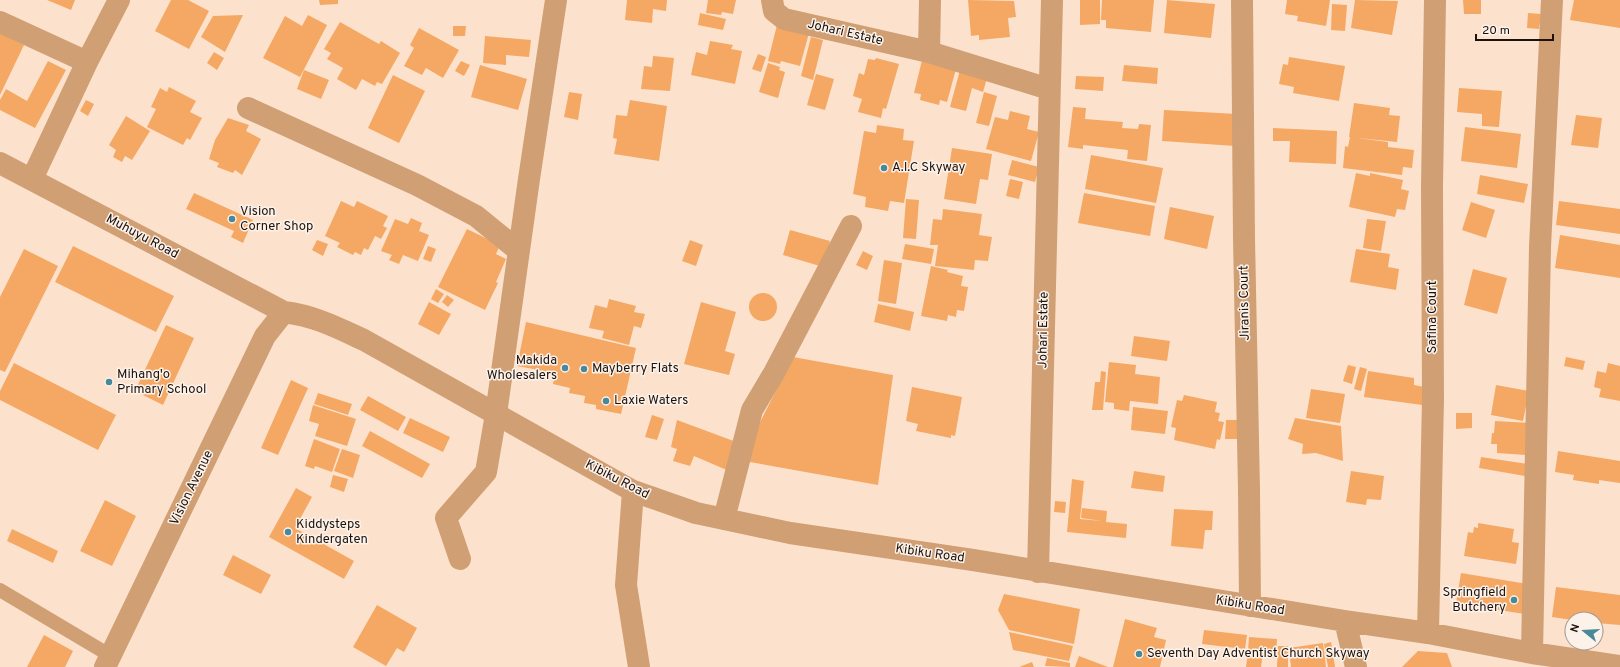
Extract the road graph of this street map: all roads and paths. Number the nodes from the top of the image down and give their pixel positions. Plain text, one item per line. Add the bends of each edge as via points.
1 (118, 0) edge
2 (556, 0) edge
3 (772, 0) edge
4 (930, 0) edge
5 (1052, 0) edge
6 (1242, 0) edge
7 (1435, 0) edge
8 (1552, 0) edge
9 (0, 22) edge
10 (930, 52) junction
11 (87, 62) junction
12 (1050, 89) junction
13 (248, 108) dead end
14 (0, 163) edge
15 (32, 179) junction
16 (851, 226) dead end
17 (519, 252) junction
18 (284, 312) junction
19 (496, 414) junction
20 (633, 491) junction
21 (724, 519) junction
22 (460, 559) dead end
23 (1038, 572) junction
24 (0, 590) edge
25 (1250, 606) junction
26 (1345, 621) junction
27 (1428, 633) junction
28 (1532, 653) junction
29 (108, 661) edge
30 (1620, 666) edge
31 (639, 667) edge
32 (1356, 667) edge

1 - 11 street
2 - 17 street
3 - 10 street, Johari Estate via 774,11 784,19
4 - 10 street
5 - 12 street, Johari Estate
6 - 25 street, Jiranis Court
7 - 27 street, Safina Court via 1432,188 1433,399
8 - 28 street via 1540,247
9 - 11 street
10 - 12 street, Johari Estate
11 - 15 street
12 - 23 street, Johari Estate
13 - 17 street via 417,184 476,216
14 - 15 street, Muhuyu Road
15 - 18 street, Muhuyu Road
16 - 21 street via 752,410
17 - 19 street
18 - 19 street, Kibiku Road via 326,322 364,340
18 - 29 street, Vision Avenue via 265,336
19 - 20 street, Kibiku Road
19 - 22 street via 486,472 446,518
20 - 21 street, Kibiku Road via 696,513
20 - 31 street via 626,585
21 - 23 street, Kibiku Road via 790,533
23 - 25 street, Kibiku Road
24 - 29 lane
25 - 26 street, Kibiku Road
26 - 27 street, Kibiku Road
26 - 32 street
27 - 28 street, Kibiku Road
28 - 30 street, Kibiku Road

